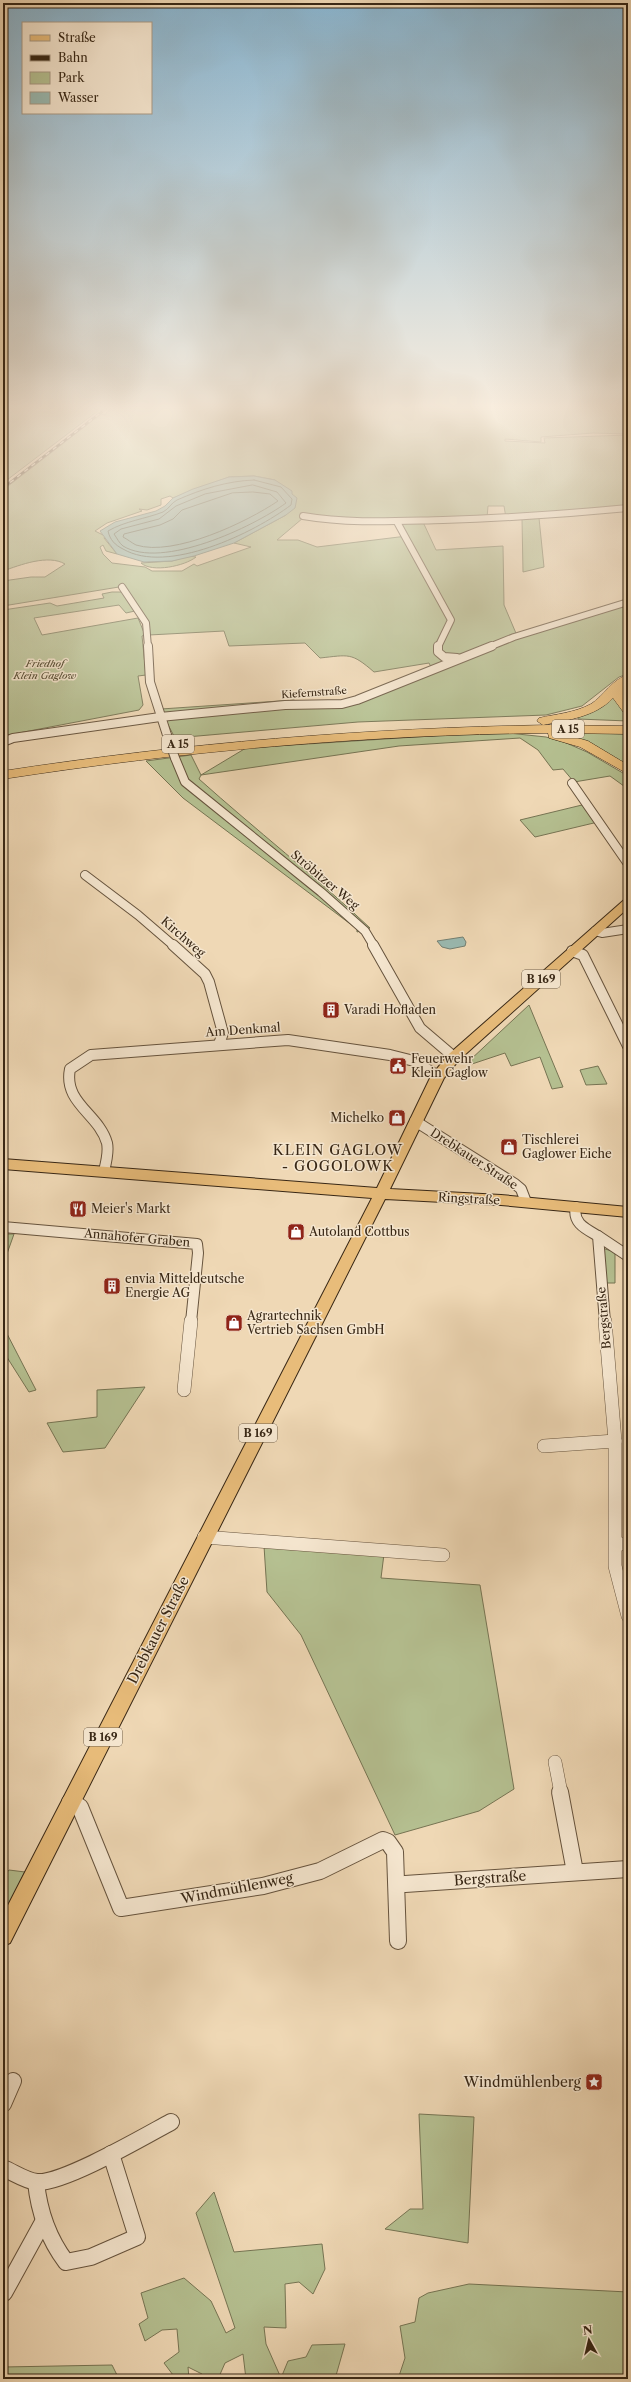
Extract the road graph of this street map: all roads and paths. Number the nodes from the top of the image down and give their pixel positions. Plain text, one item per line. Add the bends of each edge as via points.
1 (319, 518) edge
2 (512, 518) edge
3 (397, 522) junction
4 (122, 587) dead end
5 (628, 602) edge
6 (462, 657) junction
7 (628, 679) edge
8 (628, 684) edge
9 (628, 710) edge
10 (160, 717) junction
11 (529, 723) junction
12 (628, 724) edge
13 (509, 729) junction
14 (628, 730) edge
15 (3, 742) edge
16 (3, 769) edge
17 (628, 770) edge
18 (3, 775) edge
19 (572, 783) dead end
20 (628, 864) edge
21 (84, 875) dead end
22 (628, 902) edge
23 (628, 929) edge
24 (595, 931) junction
25 (572, 950) junction
26 (223, 1033) junction
27 (250, 1041) junction
28 (219, 1044) junction
29 (628, 1046) edge
30 (454, 1057) junction
31 (438, 1076) junction
32 (415, 1121) junction
33 (3, 1164) edge
34 (104, 1171) junction
35 (382, 1193) junction
36 (526, 1202) junction
37 (576, 1207) junction
38 (628, 1212) edge
39 (3, 1227) edge
40 (598, 1236) junction
41 (628, 1256) edge
42 (184, 1390) dead end
43 (615, 1441) junction
44 (544, 1446) dead end
45 (208, 1531) junction
46 (622, 1544) edge
47 (443, 1555) dead end
48 (628, 1616) edge
49 (555, 1762) dead end
50 (70, 1802) junction
51 (628, 1869) edge
52 (575, 1872) junction
53 (405, 1884) dead end
54 (3, 1936) edge
55 (398, 1941) dead end
56 (13, 2081) dead end
57 (3, 2104) edge
58 (171, 2122) dead end
59 (110, 2154) junction
60 (3, 2168) edge
61 (36, 2182) junction
62 (43, 2222) junction
63 (4, 2294) dead end

1 - 3 street via 348,522
2 - 3 street
3 - 6 street, Kiefernstraße via 452,620 438,646 438,652 449,658
4 - 10 street via 146,623 150,682
5 - 6 street, Kiefernstraße via 514,637
6 - 10 street, Kiefernstraße via 342,704 285,705
7 - 11 highway via 588,710 562,718
8 - 9 highway via 622,689 619,699
10 - 15 street, Kiefernstraße via 13,738
10 - 30 street, Ströbitzer Weg, bridge via 185,782 365,931 420,1028
11 - 12 highway, A 15
11 - 16 highway, A 15 via 296,733 171,745
13 - 14 highway, A 15
13 - 17 highway via 549,734 584,744
13 - 18 highway, A 15 via 290,739 76,763
19 - 20 street
21 - 26 street, Kirchweg via 138,915 205,974
22 - 24 main road, Drebkauer Straße / B 169
23 - 24 street via 602,933
24 - 25 main road, Drebkauer Straße / B 169
25 - 29 street via 583,955
25 - 30 main road, Drebkauer Straße / B 169
26 - 27 street
26 - 28 street
27 - 28 street, Am Denkmal
27 - 31 street, Am Denkmal via 288,1040 390,1054 414,1061
28 - 34 street, Am Denkmal via 92,1055 70,1070 67,1079 74,1096 106,1141
30 - 31 main road, Drebkauer Straße / B 169
31 - 32 main road, Drebkauer Straße / B 169
32 - 35 main road, Drebkauer Straße / B 169
32 - 36 street, Drebkauer Straße via 515,1184 521,1189
33 - 34 main road, Ringstraße
34 - 35 main road, Ringstraße
35 - 36 main road, Ringstraße
35 - 45 main road, Drebkauer Straße / B 169
36 - 37 main road, Ringstraße
37 - 38 main road, Ringstraße
37 - 40 street via 575,1217 578,1224
39 - 42 street, Annahofer Graben via 197,1244
40 - 41 street
40 - 43 street, Bergstraße
43 - 44 street
43 - 46 street, Bergstraße
45 - 47 street
45 - 50 main road, Drebkauer Straße / B 169
46 - 48 street, Bergstraße via 615,1566
49 - 52 street
50 - 54 main road, Drebkauer Straße / B 169
50 - 55 street, Windmühlenweg via 80,1807 121,1908 263,1886 320,1871 383,1840 388,1842 395,1852
51 - 52 street, Bergstraße
52 - 53 street, Bergstraße
56 - 57 street
58 - 59 street
59 - 61 street via 52,2181
59 - 62 street via 137,2236 91,2257 66,2262 57,2251
60 - 61 street
61 - 62 street via 37,2201
62 - 63 street

